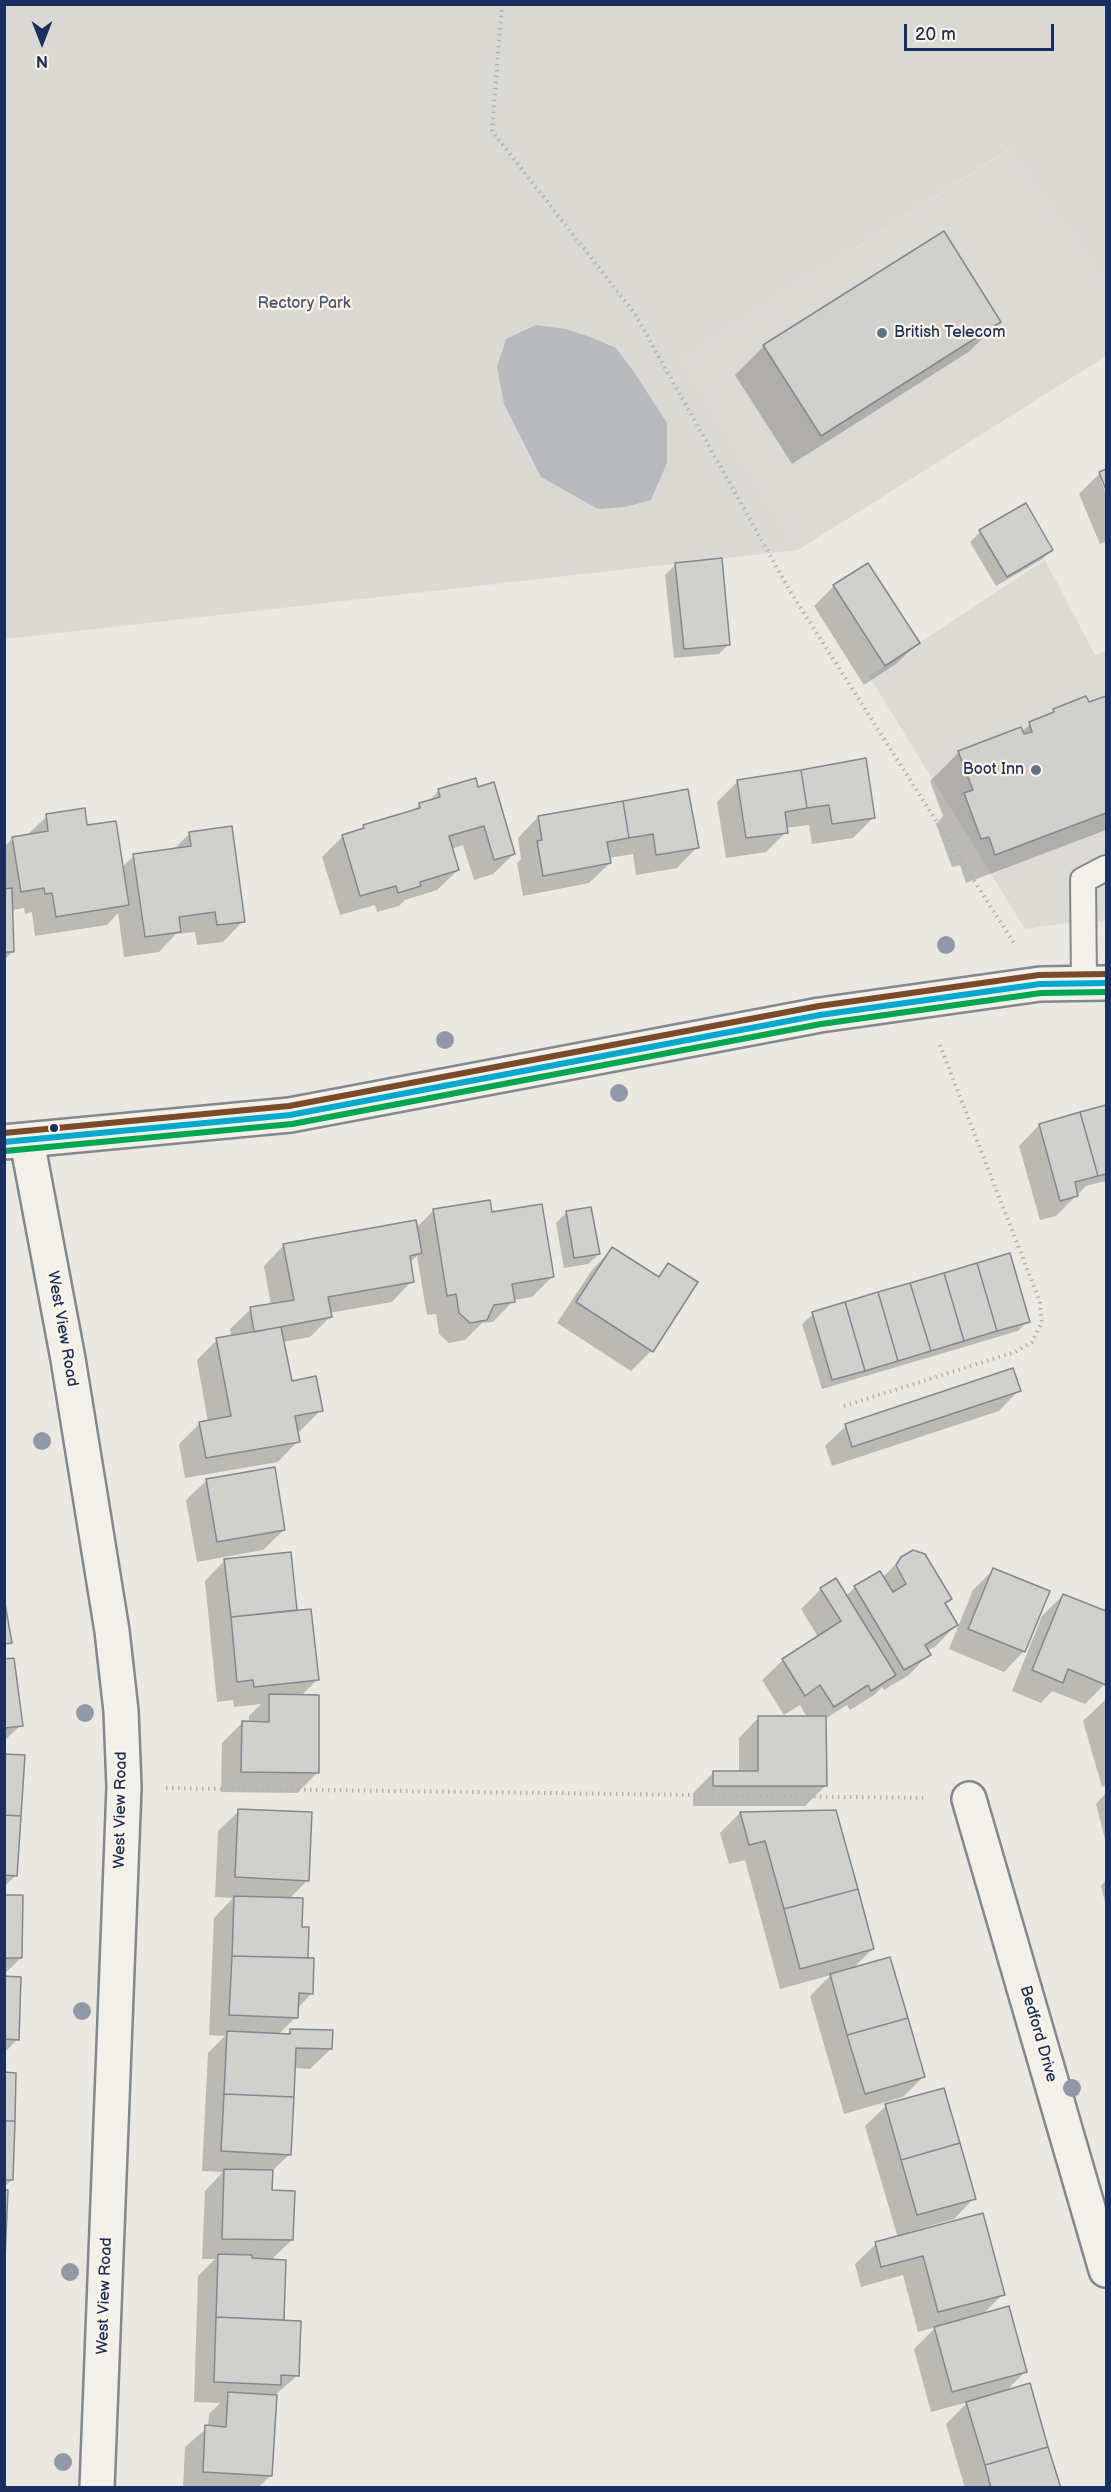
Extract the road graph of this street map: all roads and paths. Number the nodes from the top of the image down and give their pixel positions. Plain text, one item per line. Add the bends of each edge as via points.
1 (502, 4) edge
2 (1107, 868) edge
3 (1095, 983) edge
4 (1040, 984) junction
5 (922, 1000) junction
6 (16, 1141) edge
7 (844, 1406) dead end
8 (124, 1787) junction
9 (969, 1799) joint
10 (1107, 2270) edge
11 (97, 2487) edge

1 - 4 path via 492,131 635,314 790,591
2 - 3 lane via 1083,880
3 - 4 street
4 - 5 street
5 - 6 street via 820,1015 290,1115
5 - 7 path via 1040,1302 1042,1322 1032,1342 1015,1352
6 - 8 street, West View Road via 68,1359 112,1631
8 - 9 path
8 - 11 street, West View Road
9 - 10 street, Bedford Drive

